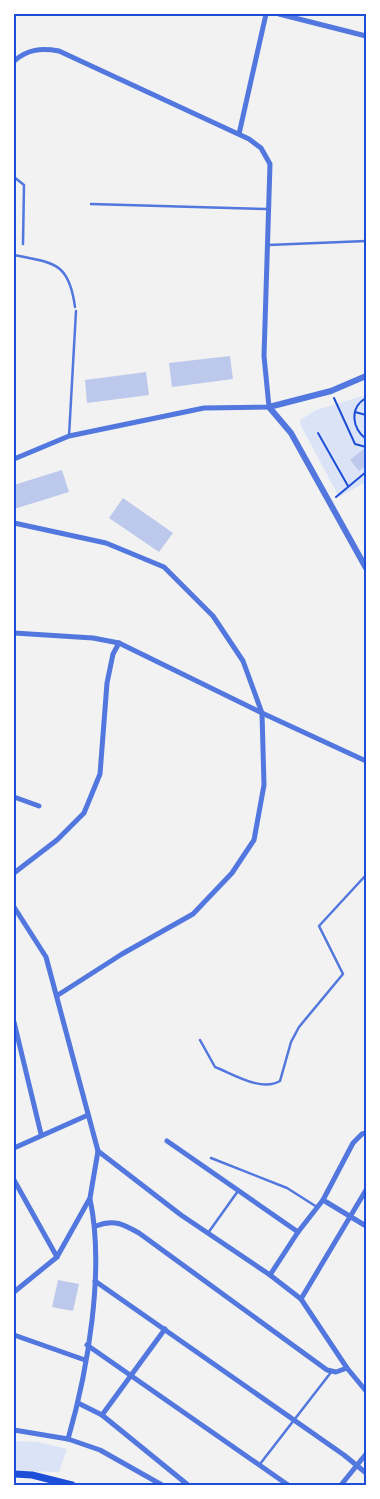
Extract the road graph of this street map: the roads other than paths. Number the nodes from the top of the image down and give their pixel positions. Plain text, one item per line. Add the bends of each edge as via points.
1 (266, 14) edge
2 (279, 14) edge
3 (366, 36) edge
4 (14, 61) edge
5 (239, 134) junction
6 (14, 177) edge
7 (91, 204) dead end
8 (269, 209) junction
9 (366, 241) edge
10 (23, 244) dead end
11 (268, 245) junction
12 (14, 255) edge
13 (366, 376) edge
14 (269, 407) junction
15 (69, 436) junction
16 (14, 459) edge
17 (14, 523) edge
18 (366, 568) edge
19 (14, 633) edge
20 (119, 643) junction
21 (262, 713) junction
22 (366, 761) edge
23 (14, 797) edge
24 (39, 806) dead end
25 (14, 873) edge
26 (366, 875) edge
27 (14, 907) edge
28 (58, 995) junction
29 (14, 1022) edge
30 (200, 1040) dead end
31 (88, 1115) junction
32 (366, 1133) edge
33 (41, 1134) junction
34 (167, 1141) dead end
35 (14, 1148) edge
36 (98, 1151) junction
37 (211, 1158) dead end
38 (14, 1180) edge
39 (238, 1190) junction
40 (366, 1190) edge
41 (90, 1198) junction
42 (323, 1200) junction
43 (317, 1207) junction
44 (350, 1216) junction
45 (96, 1226) junction
46 (366, 1226) edge
47 (298, 1232) junction
48 (208, 1233) junction
49 (57, 1257) junction
50 (270, 1275) junction
51 (95, 1281) junction
52 (14, 1292) edge
53 (301, 1298) junction
54 (165, 1329) junction
55 (14, 1335) edge
56 (87, 1345) junction
57 (86, 1360) junction
58 (347, 1368) junction
59 (332, 1372) junction
60 (132, 1375) junction
61 (366, 1391) edge
62 (78, 1403) junction
63 (102, 1415) junction
64 (294, 1420) junction
65 (14, 1430) edge
66 (68, 1439) junction
67 (366, 1454) edge
68 (260, 1464) junction
69 (357, 1465) junction
70 (366, 1473) edge
71 (14, 1474) edge
72 (72, 1485) edge
73 (162, 1485) edge
74 (188, 1485) edge
75 (288, 1485) edge
76 (342, 1485) edge

1 - 5 street
2 - 3 street
4 - 5 street via 24,52 45,48 59,51
5 - 8 street via 261,148 270,164
6 - 10 lane via 24,185
7 - 8 lane
8 - 11 street
9 - 11 lane
11 - 14 street via 264,356
12 - 15 lane via 50,262 72,285 75,309
13 - 14 street via 331,392
14 - 15 street via 204,408
14 - 18 street via 291,433
15 - 16 street
17 - 21 street via 106,543 164,567 213,616 243,661
19 - 20 street via 93,638
20 - 21 street
20 - 25 street via 107,683 100,774 84,813 57,840
21 - 22 street
21 - 28 street via 264,785 254,840 232,873 193,914
23 - 24 street
26 - 30 lane via 320,926 343,974 300,1026 280,1081 262,1085 215,1067
27 - 28 street via 46,957
28 - 31 street
29 - 33 street
31 - 33 street
31 - 36 street
32 - 42 street via 353,1143
33 - 35 street
34 - 39 street
36 - 41 street
36 - 48 street
37 - 43 lane via 288,1188
38 - 49 street
39 - 47 street
39 - 48 lane
40 - 44 street
41 - 45 street
41 - 49 street
42 - 43 street
42 - 44 street
43 - 47 street
44 - 46 street
44 - 53 street
45 - 51 street
45 - 59 street via 118,1222 139,1233
47 - 50 street
48 - 50 street
49 - 52 street
50 - 53 street
51 - 54 street
51 - 56 street
53 - 58 street
54 - 60 street
54 - 64 street
55 - 57 street
56 - 57 street
56 - 60 street
57 - 62 street
58 - 59 street
58 - 61 street
59 - 64 lane
60 - 63 street
60 - 68 street
62 - 63 street
62 - 66 street
63 - 74 street
64 - 68 lane
64 - 69 street
65 - 66 street
66 - 73 street via 100,1450
67 - 69 street
68 - 75 street
69 - 70 street
69 - 76 street
71 - 72 main road

